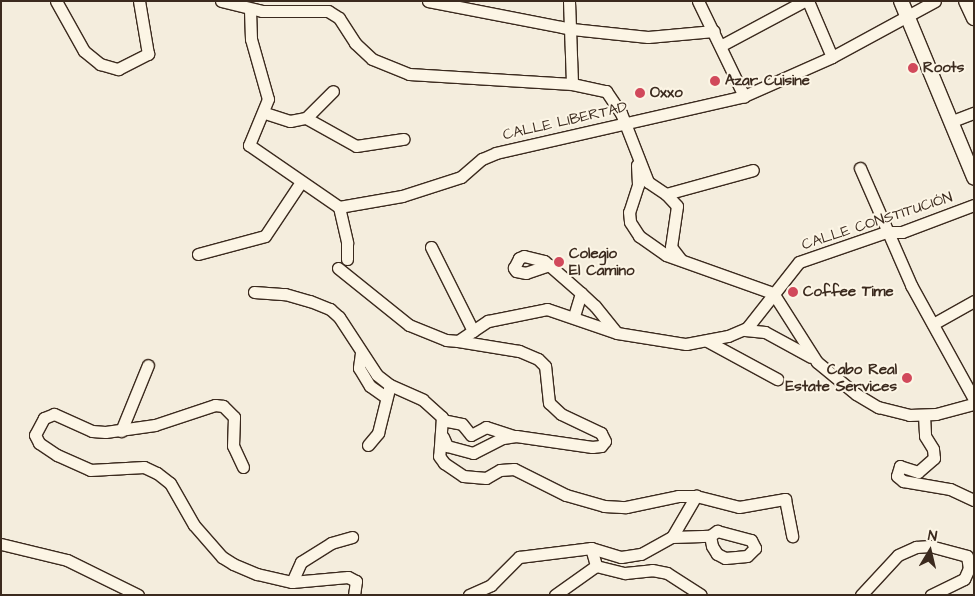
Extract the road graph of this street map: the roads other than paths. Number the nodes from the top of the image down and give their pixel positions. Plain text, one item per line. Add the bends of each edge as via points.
1 (56, 1) edge
2 (139, 1) edge
3 (221, 1) edge
4 (332, 1) edge
5 (428, 1) edge
6 (569, 1) edge
7 (698, 1) edge
8 (804, 1) edge
9 (808, 1) edge
10 (901, 1) edge
11 (936, 1) edge
12 (966, 1) edge
13 (250, 10) junction
14 (335, 15) junction
15 (907, 15) junction
16 (974, 18) edge
17 (572, 29) junction
18 (714, 31) junction
19 (722, 45) junction
20 (832, 57) junction
21 (572, 84) junction
22 (334, 91) dead end
23 (744, 96) junction
24 (265, 113) junction
25 (974, 113) edge
26 (306, 118) junction
27 (950, 122) junction
28 (626, 123) junction
29 (403, 139) dead end
30 (637, 161) junction
31 (860, 168) dead end
32 (753, 170) dead end
33 (974, 177) edge
34 (301, 182) junction
35 (666, 194) junction
36 (974, 206) edge
37 (339, 207) junction
38 (886, 232) junction
39 (431, 247) dead end
40 (198, 254) dead end
41 (347, 258) dead end
42 (680, 260) junction
43 (549, 265) dead end
44 (338, 268) dead end
45 (254, 292) dead end
46 (581, 293) junction
47 (773, 293) junction
48 (974, 301) edge
49 (574, 316) junction
50 (933, 324) junction
51 (745, 330) junction
52 (472, 331) junction
53 (617, 333) junction
54 (458, 341) junction
55 (707, 341) junction
56 (361, 352) junction
57 (817, 362) junction
58 (148, 365) dead end
59 (777, 378) dead end
60 (390, 385) junction
61 (386, 397) junction
62 (974, 399) edge
63 (974, 404) edge
64 (924, 415) junction
65 (442, 420) junction
66 (122, 431) junction
67 (516, 436) junction
68 (443, 437) junction
69 (368, 445) dead end
70 (243, 467) dead end
71 (696, 496) junction
72 (974, 500) edge
73 (710, 536) dead end
74 (792, 536) dead end
75 (352, 537) dead end
76 (672, 537) junction
77 (1, 544) edge
78 (591, 548) junction
79 (596, 566) junction
80 (292, 582) junction
81 (138, 595) edge
82 (354, 595) edge
83 (469, 595) edge
84 (555, 595) edge
85 (701, 595) edge
86 (861, 595) edge
87 (931, 595) edge

1 - 2 street via 84,51 100,64 118,70 146,57 148,50
3 - 13 street
4 - 14 street
5 - 17 street
6 - 17 street
7 - 18 street
8 - 19 street
9 - 20 street
10 - 15 main road
11 - 15 street, CALLE LIBERTAD
12 - 16 main road
13 - 14 street via 319,9
13 - 24 street via 251,39 268,99
14 - 21 street via 361,50 395,70 447,78
15 - 20 street, CALLE LIBERTAD
15 - 27 main road
17 - 18 street via 648,36
17 - 21 street
18 - 19 street
19 - 23 street
20 - 23 street, CALLE LIBERTAD
21 - 28 street via 606,92
22 - 26 street
23 - 28 street, CALLE LIBERTAD
24 - 26 street via 284,121
24 - 34 street via 249,145
25 - 27 street
26 - 29 street via 356,146
27 - 33 main road
28 - 30 street
28 - 37 street, CALLE LIBERTAD via 490,155 461,177 418,192
30 - 35 street via 648,182
30 - 42 street via 638,183 631,203 630,222 649,244
31 - 38 street
32 - 35 street
34 - 37 street
34 - 40 street via 265,236
35 - 42 street via 676,206 671,247
36 - 38 street, CALLE CONSTITUCIÓN via 902,232
37 - 41 street
38 - 47 street, CALLE CONSTITUCIÓN via 799,262
38 - 50 street
39 - 52 street
42 - 47 street
43 - 46 street
44 - 54 street via 409,325 438,338
45 - 56 street via 285,294 330,309 346,326
46 - 49 street
46 - 53 street
47 - 51 street, CALLE CONSTITUCIÓN
47 - 57 street
48 - 50 street
49 - 52 street via 547,309 520,312 488,321
49 - 53 street
50 - 62 street
51 - 55 street
51 - 57 street via 768,333
52 - 54 street
53 - 55 street via 671,343
54 - 67 street via 519,351 538,359 545,366 549,403 561,414 601,433 605,441 601,446 592,447
55 - 59 street
56 - 60 street via 373,371
56 - 61 street via 359,368 370,386
57 - 64 street via 846,387 878,407
58 - 66 street
60 - 61 street
60 - 65 street via 423,400
61 - 69 street via 378,433
63 - 64 street
64 - 72 street via 925,436 933,449 934,460 916,472 900,466 897,476 903,481 950,489
65 - 67 street via 462,424 472,435 486,427
65 - 68 street
66 - 70 street via 155,425 215,405 223,406 234,417 233,446
66 - 80 street via 92,431 54,414 44,418 35,435 38,443 70,464 90,470 144,467 157,473 170,482 194,525 222,557 257,574
67 - 68 street via 503,438 473,453 447,446
68 - 71 street via 439,456 444,463 468,477 486,478 500,470 514,469 566,495 604,506
71 - 74 street via 739,507 785,499
71 - 76 street
73 - 76 street
75 - 80 street via 332,543 301,562
76 - 78 street via 641,554 621,557
77 - 81 street via 67,560
78 - 79 street
78 - 83 street via 519,557 491,585
79 - 84 street
79 - 85 street via 625,573 652,570 667,573
80 - 82 street via 348,577 356,581
86 - 87 street via 898,555 916,547 930,546 967,556 970,568 964,579

